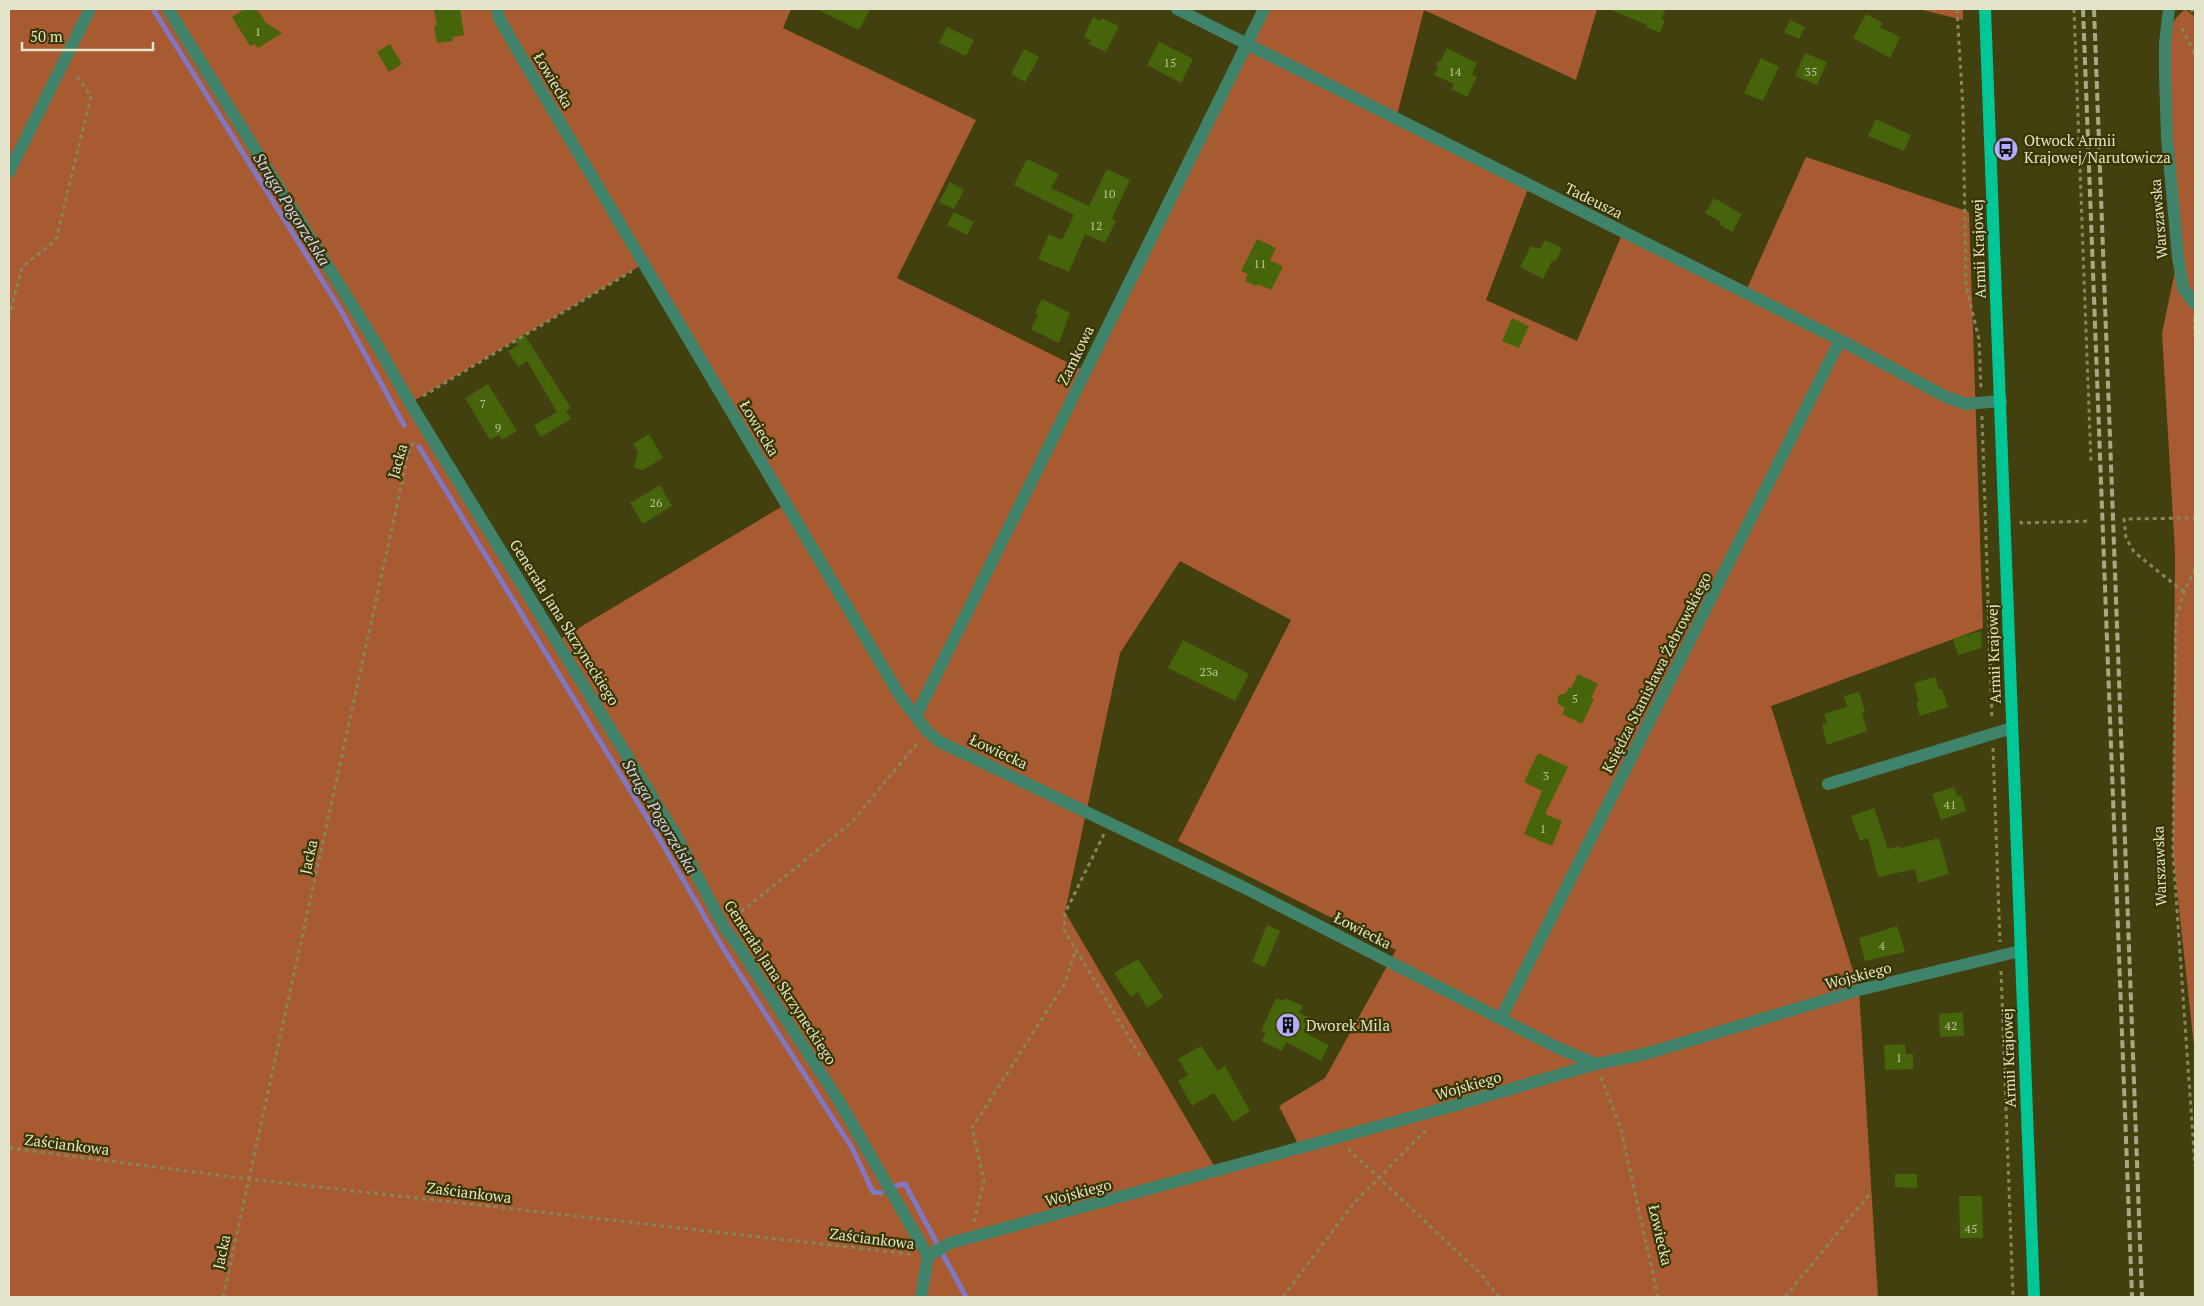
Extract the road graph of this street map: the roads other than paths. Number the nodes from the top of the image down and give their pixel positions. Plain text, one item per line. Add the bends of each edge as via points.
1 (90, 9) edge
2 (168, 9) edge
3 (497, 9) edge
4 (1177, 9) edge
5 (1264, 9) edge
6 (1985, 9) edge
7 (2169, 9) edge
8 (1247, 43) junction
9 (9, 172) edge
10 (2194, 303) edge
11 (1840, 340) junction
12 (2000, 401) junction
13 (916, 716) junction
14 (2012, 728) junction
15 (1828, 784) dead end
16 (2020, 951) junction
17 (1501, 1018) junction
18 (1596, 1064) junction
19 (932, 1253) junction
20 (921, 1297) edge
21 (2034, 1297) edge

1 - 9 street
2 - 19 street, Generała Jana Skrzyneckiego via 675,834 724,927 838,1101
3 - 13 street, Łowiecka via 523,60 900,696
4 - 8 street, Tadeusza
5 - 8 street, Zamkowa
6 - 12 main road, Armii Krajowej
7 - 10 street, Warszawska via 2165,43 2169,155 2180,272 2183,288
8 - 11 street, Tadeusza
8 - 13 street, Zamkowa
11 - 12 street, Tadeusza via 1946,397 1966,404
11 - 17 street, Księdza Stanisława Żebrowskiego
12 - 14 main road, Armii Krajowej
13 - 17 street, Łowiecka via 940,742 1243,887
14 - 15 street
14 - 16 main road, Armii Krajowej
16 - 18 street, Wojskiego via 1859,990 1645,1054
16 - 21 main road, Armii Krajowej
17 - 18 street, Łowiecka
18 - 19 street, Wojskiego via 950,1243
19 - 20 street

